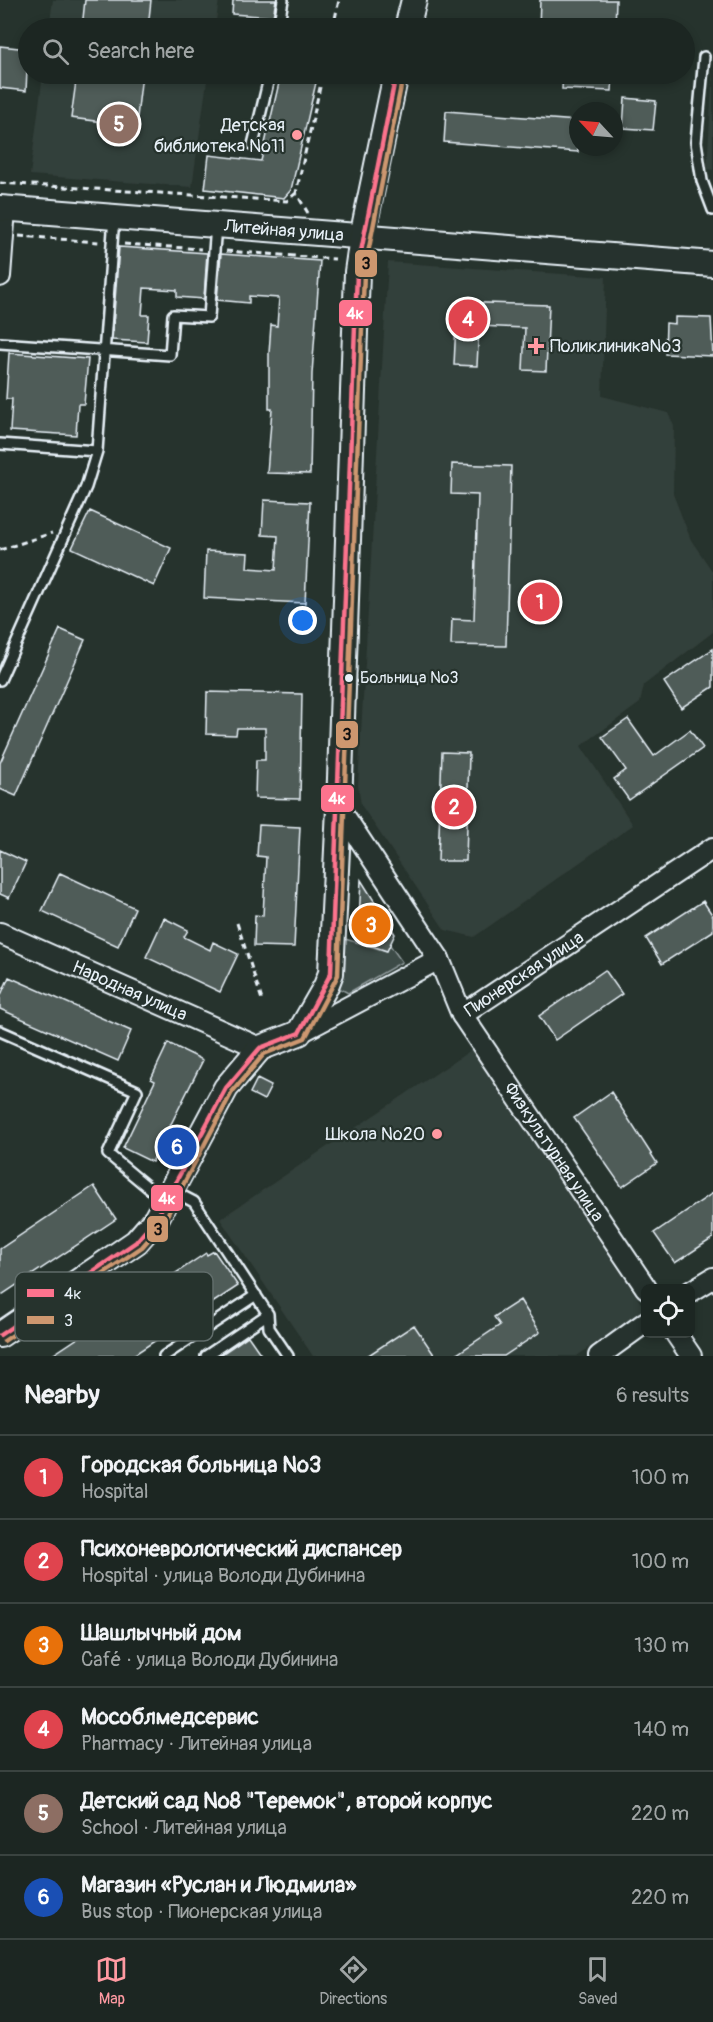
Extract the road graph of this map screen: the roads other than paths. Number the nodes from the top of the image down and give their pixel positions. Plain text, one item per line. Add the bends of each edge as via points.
1 (283, 0) edge
2 (414, 0) edge
3 (280, 18) edge
4 (410, 18) edge
5 (704, 57) dead end
6 (268, 84) edge
7 (394, 84) edge
8 (253, 145) dead end
9 (2, 209) edge
10 (713, 210) edge
11 (114, 217) junction
12 (216, 225) junction
13 (362, 237) junction
14 (713, 264) edge
15 (0, 276) edge
16 (0, 343) edge
17 (105, 350) junction
18 (0, 444) edge
19 (97, 451) junction
20 (0, 680) edge
21 (339, 808) junction
22 (713, 848) edge
23 (0, 933) edge
24 (439, 959) junction
25 (462, 1015) junction
26 (0, 1031) edge
27 (299, 1033) junction
28 (260, 1048) junction
29 (168, 1196) junction
30 (92, 1272) edge
31 (713, 1278) edge
32 (643, 1284) edge
33 (695, 1289) edge
34 (256, 1295) junction
35 (268, 1314) junction
36 (213, 1324) edge
37 (15, 1325) edge
38 (641, 1325) edge
39 (0, 1335) edge
40 (679, 1338) edge
41 (187, 1341) edge
42 (164, 1356) edge
43 (206, 1356) edge
44 (288, 1356) edge
45 (599, 1356) edge
46 (692, 1356) edge

1 - 3 lane
2 - 4 street
5 - 10 lane via 696,142 702,181
6 - 8 lane
7 - 13 street
9 - 11 street, Литейная улица
9 - 15 street
11 - 12 street, Литейная улица
11 - 17 lane
12 - 13 street, Литейная улица
12 - 17 lane via 209,317 174,315 170,355
13 - 14 street, Литейная улица
13 - 21 street via 357,272
16 - 17 lane
17 - 19 lane
18 - 19 lane
19 - 20 lane via 86,487
21 - 24 street, Пионерская улица
21 - 27 street via 330,973
22 - 25 street, Пионерская улица
23 - 28 street, Народная улица
24 - 25 street, Пионерская улица
24 - 27 street
25 - 32 street, Физкультурная улица
26 - 29 lane via 137,1090 108,1154
27 - 28 street
28 - 29 street via 226,1088
29 - 30 street via 156,1219 136,1242
29 - 34 lane via 194,1202
31 - 33 street
34 - 35 lane
34 - 36 lane
35 - 43 lane
35 - 44 lane via 269,1328
37 - 39 street
38 - 45 street
40 - 46 street
41 - 42 lane

